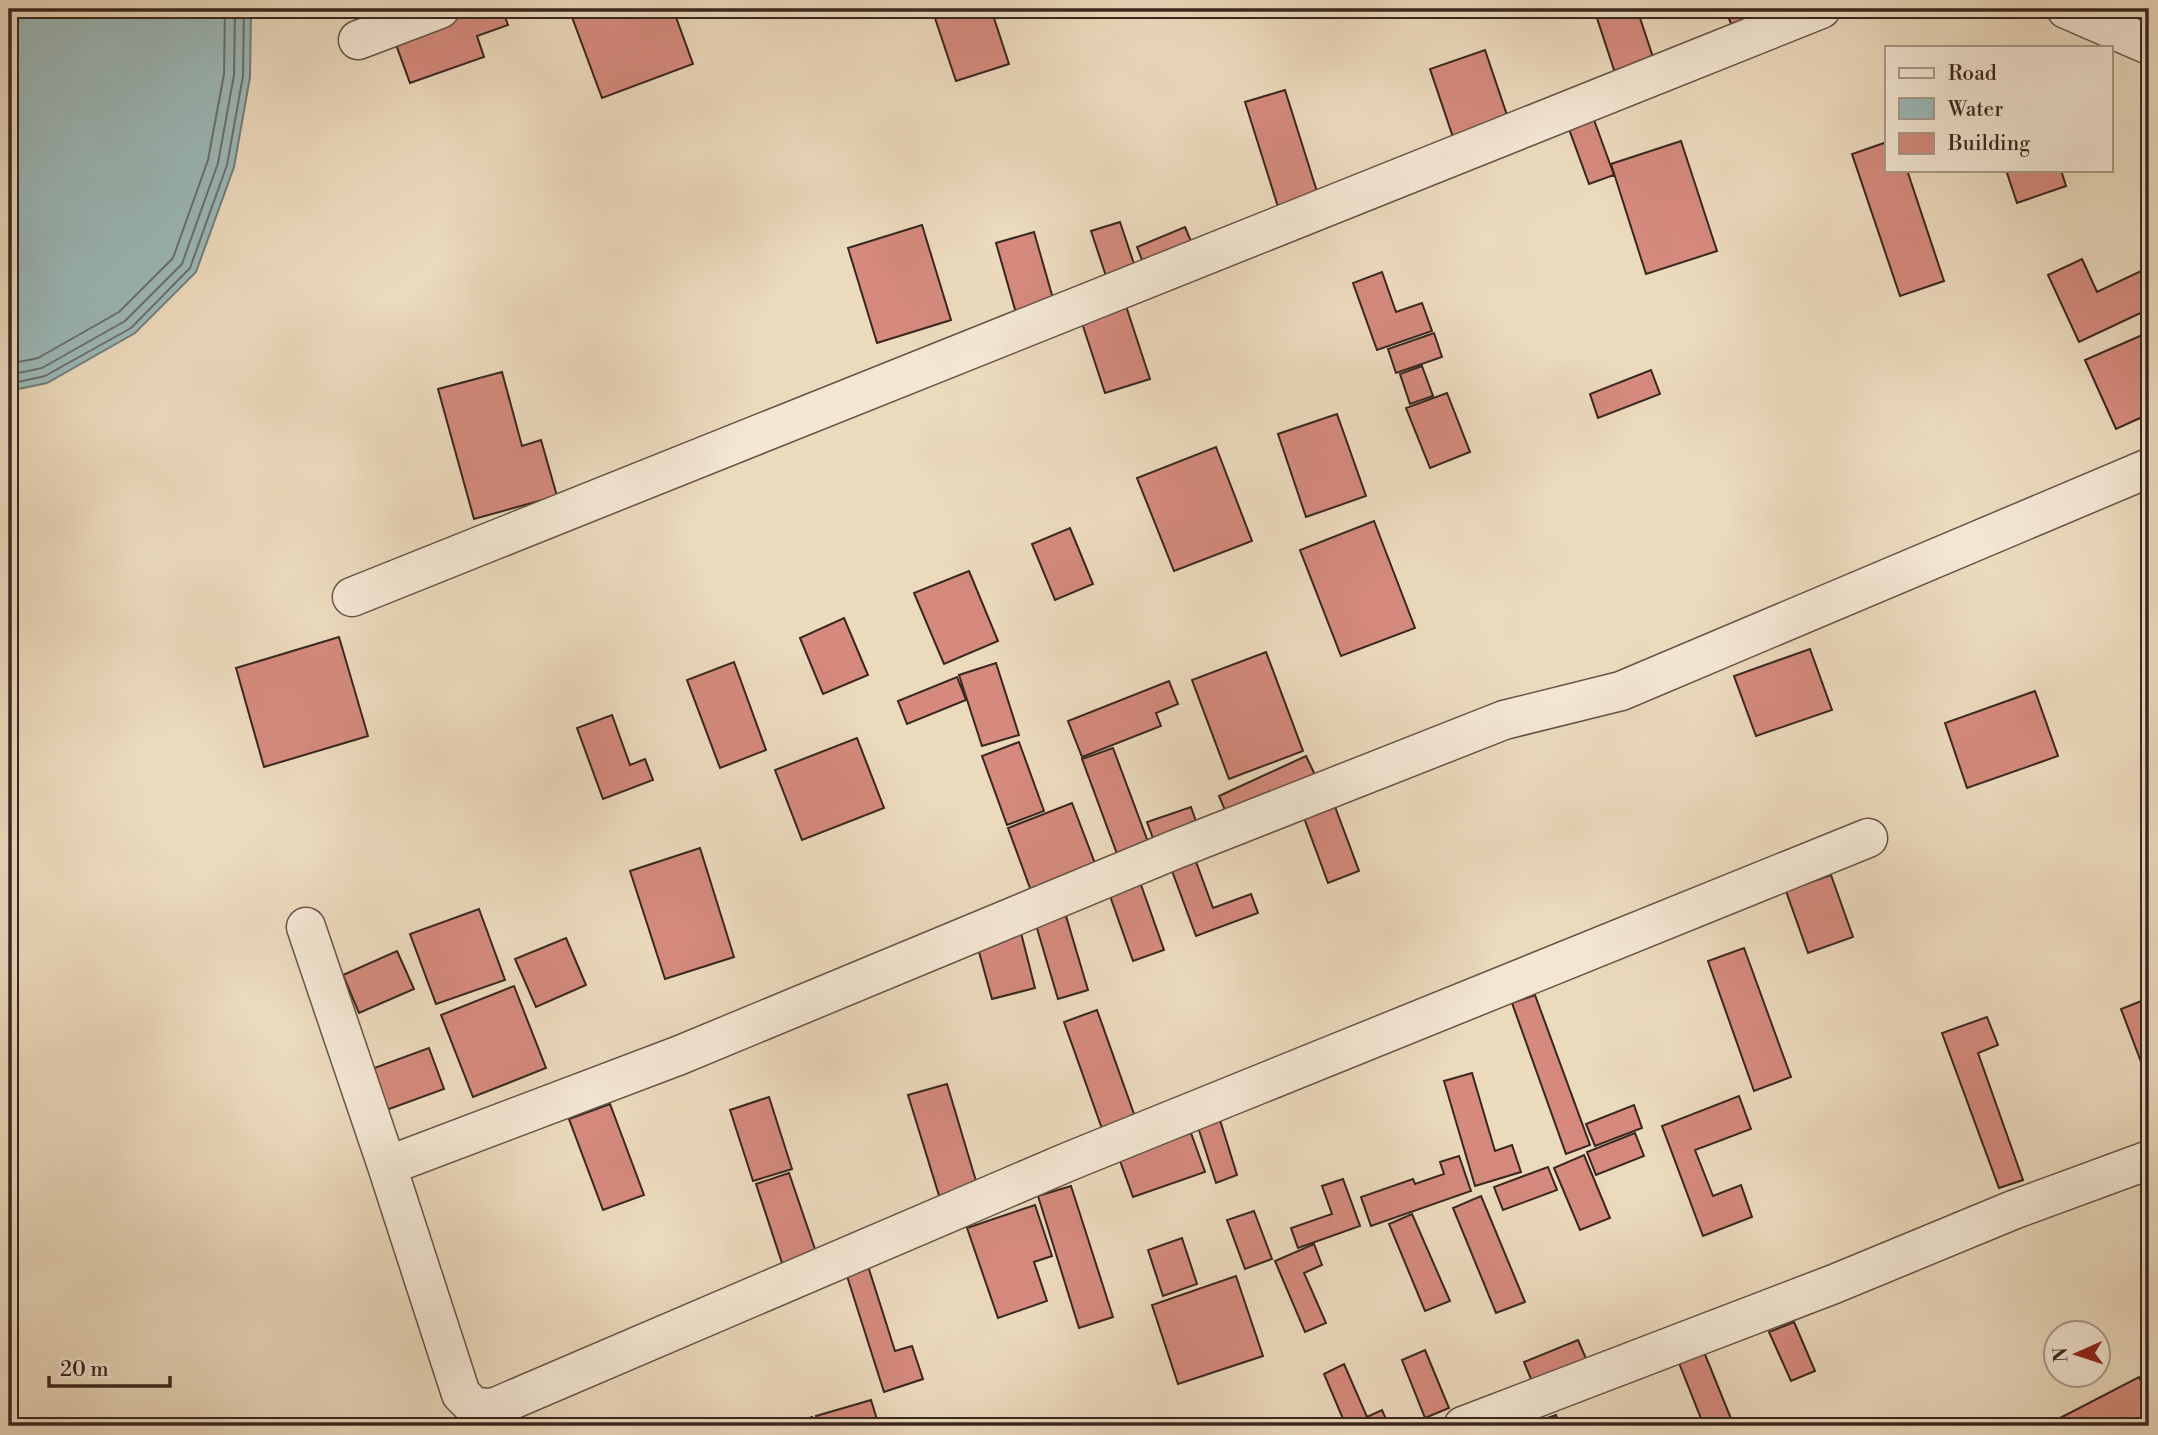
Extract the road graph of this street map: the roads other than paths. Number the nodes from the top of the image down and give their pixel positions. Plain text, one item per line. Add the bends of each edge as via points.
1 (440, 9) edge
2 (1821, 9) edge
3 (2066, 9) edge
4 (358, 40) dead end
5 (2149, 45) edge
6 (2149, 468) edge
7 (352, 597) dead end
8 (1868, 838) dead end
9 (306, 927) dead end
10 (2149, 1160) edge
11 (387, 1166) junction
12 (1463, 1426) edge

1 - 4 street
2 - 7 street
3 - 5 street
6 - 11 street via 1620,691 1491,724 680,1055
8 - 11 street via 1070,1161 493,1408 474,1407 461,1394
9 - 11 street
10 - 12 street

